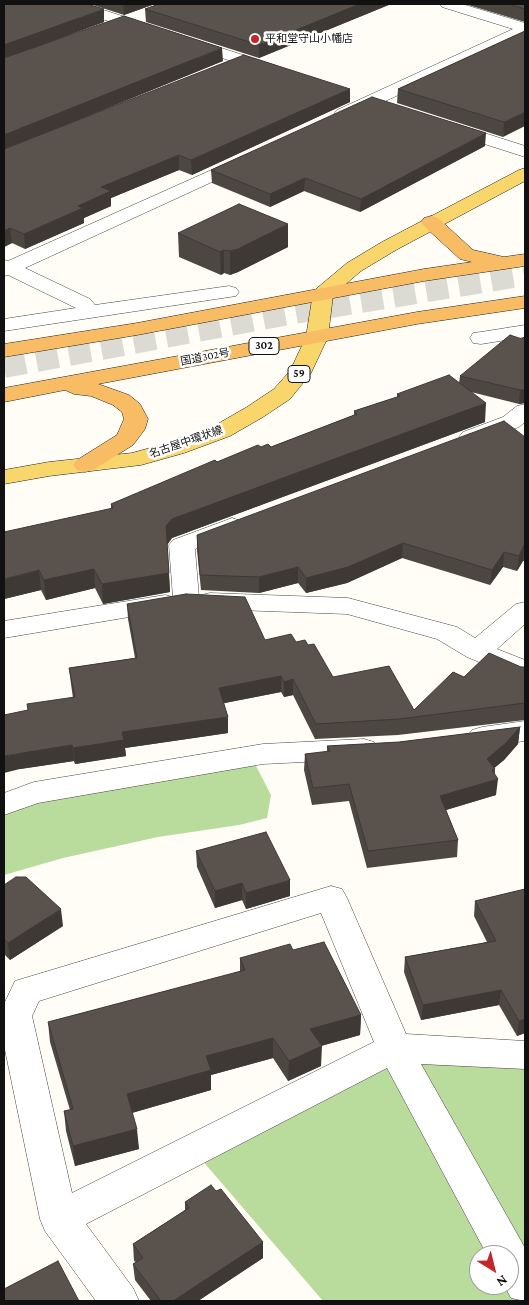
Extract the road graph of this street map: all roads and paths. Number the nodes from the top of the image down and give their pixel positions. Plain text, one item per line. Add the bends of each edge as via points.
1 (70, 4) edge
2 (447, 4) edge
3 (149, 13) dead end
4 (125, 21) junction
5 (525, 29) edge
6 (97, 32) edge
7 (244, 60) junction
8 (216, 72) edge
9 (289, 75) edge
10 (343, 93) edge
11 (371, 102) junction
12 (389, 108) edge
13 (325, 122) edge
14 (434, 122) edge
15 (262, 152) edge
16 (525, 152) edge
17 (525, 174) edge
18 (431, 222) junction
19 (522, 260) edge
20 (5, 268) edge
21 (229, 292) dead end
22 (323, 294) junction
23 (525, 302) edge
24 (88, 312) junction
25 (4, 325) edge
26 (525, 331) edge
27 (317, 337) junction
28 (481, 338) dead end
29 (4, 351) edge
30 (59, 384) junction
31 (4, 396) edge
32 (520, 423) edge
33 (447, 446) edge
34 (85, 465) junction
35 (4, 477) edge
36 (255, 518) edge
37 (186, 600) junction
38 (525, 610) edge
39 (4, 630) edge
40 (477, 651) junction
41 (525, 672) edge
42 (525, 731) edge
43 (457, 740) edge
44 (389, 748) edge
45 (4, 804) edge
46 (394, 1048) junction
47 (525, 1056) edge
48 (59, 1219) junction
49 (503, 1245) edge
50 (519, 1274) edge
51 (525, 1286) edge
52 (119, 1301) edge

1 - 4 street
2 - 5 street
3 - 4 street
4 - 6 street
4 - 7 street
5 - 11 street
7 - 8 street
7 - 9 street
10 - 11 street
11 - 12 street
11 - 13 street
14 - 16 street
15 - 20 street
17 - 18 main road
18 - 19 highway via 467,255
18 - 22 main road via 354,267
19 - 22 highway
20 - 24 street via 70,296 82,303
21 - 24 street
22 - 27 main road, 名古屋中環状線 / 59
22 - 29 highway
23 - 27 highway, 国道302号 / 302
24 - 25 street
26 - 28 street
27 - 30 highway, 国道302号 / 302
27 - 34 main road, 名古屋中環状線 / 59 via 300,372 282,394 222,431 133,460
30 - 31 highway, 国道302号 / 302
30 - 34 highway via 109,394 132,409 136,419 125,440
32 - 33 street
34 - 35 main road, 名古屋中環状線 / 59
36 - 37 street via 182,545
37 - 39 street
37 - 40 street via 348,606 448,633
38 - 40 street
40 - 41 street
42 - 43 street
44 - 45 street via 263,754 34,793
46 - 47 street
46 - 48 street
46 - 48 street via 331,898 27,991 15,1016
46 - 49 street
48 - 52 street
50 - 51 street

